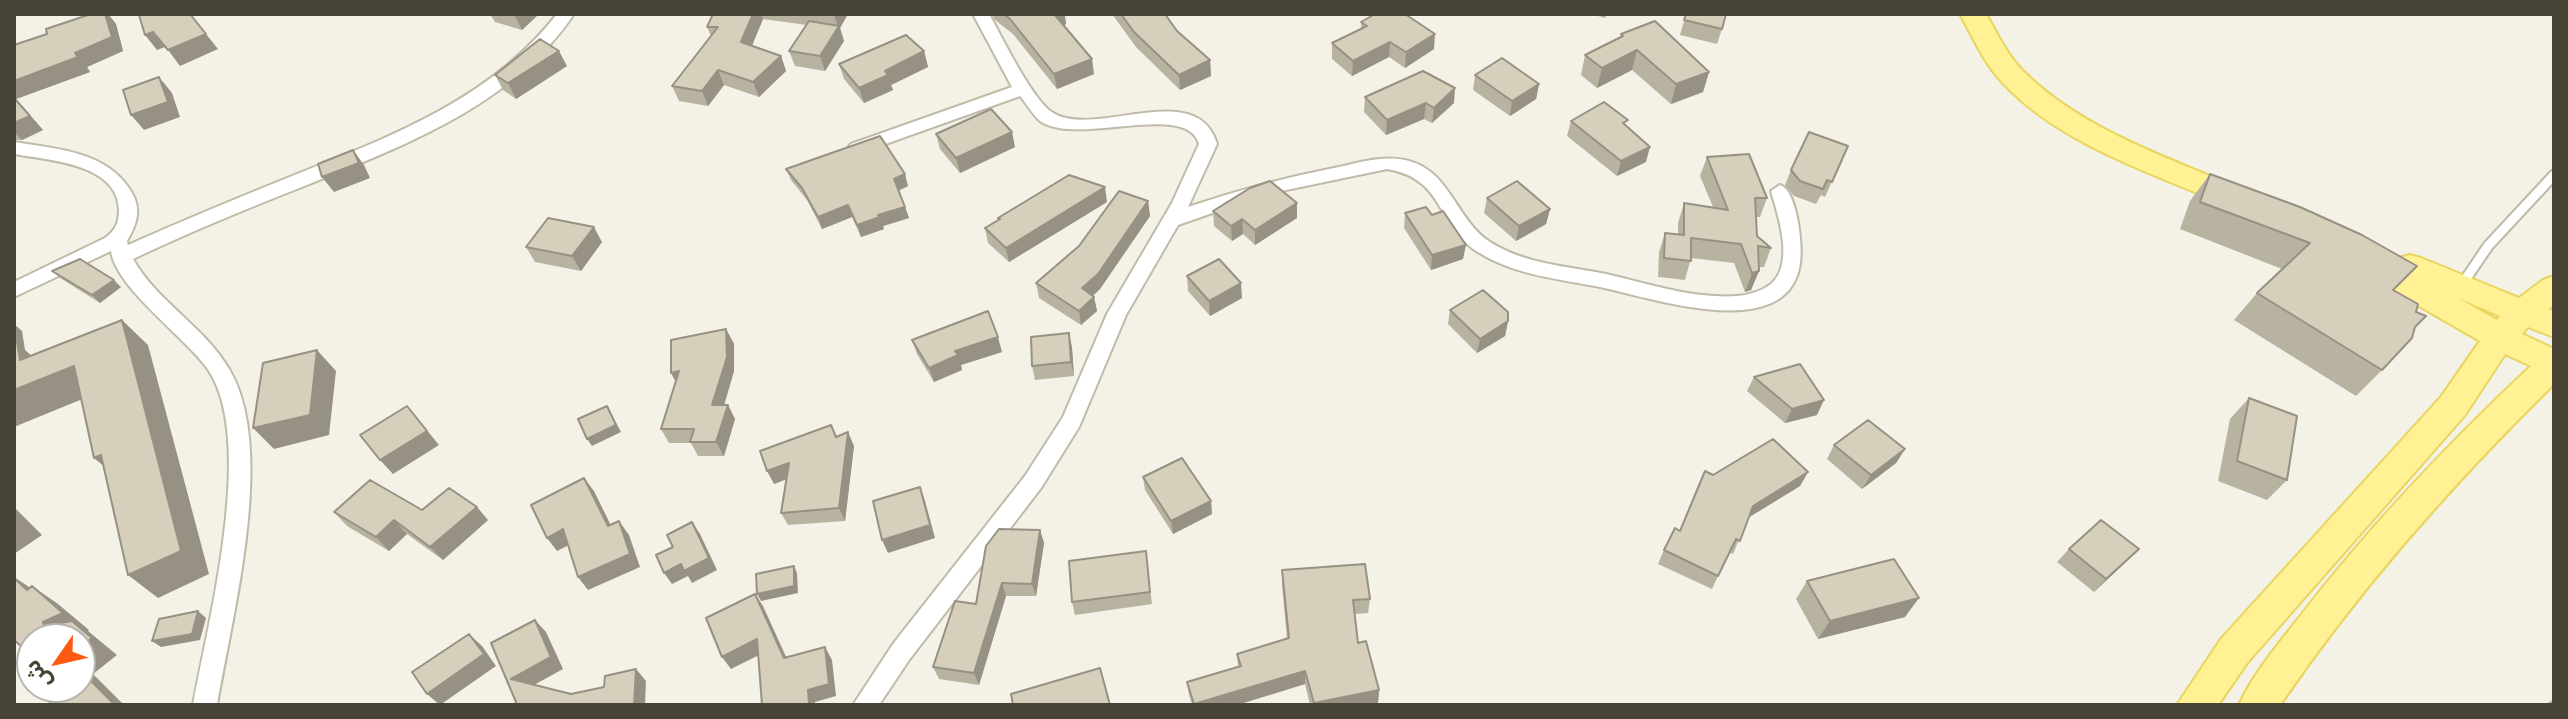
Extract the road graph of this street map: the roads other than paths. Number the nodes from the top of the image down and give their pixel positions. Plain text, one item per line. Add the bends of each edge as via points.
1 (566, 14) edge
2 (981, 14) edge
3 (1973, 14) edge
4 (1023, 89) junction
5 (14, 148) edge
6 (841, 154) edge
7 (2554, 175) edge
8 (1780, 191) dead end
9 (2270, 213) edge
10 (1171, 220) junction
11 (2343, 244) edge
12 (119, 248) junction
13 (2554, 278) edge
14 (2554, 288) edge
15 (14, 290) edge
16 (2468, 298) junction
17 (2539, 318) edge
18 (2500, 337) junction
19 (2554, 364) edge
20 (2453, 406) junction
21 (205, 705) edge
22 (865, 705) edge
23 (2196, 705) edge
24 (2258, 705) edge

1 - 12 street via 542,47 462,107 337,165
2 - 4 street
3 - 9 main road via 2013,78 2057,113
4 - 6 street
4 - 10 street via 1047,117 1060,122 1166,118 1191,121 1204,130 1208,144
5 - 12 street via 74,158 111,178 129,205
7 - 16 lane via 2488,246
8 - 10 street via 1792,250 1787,277 1762,296 1728,303 1671,299 1498,255 1461,227 1440,188 1407,165 1387,163 1265,188
10 - 22 street via 1130,289 1061,440
11 - 16 main road
12 - 15 street
12 - 21 street via 154,301 209,355 235,403 237,519
13 - 16 main road
14 - 17 main road
16 - 17 main road
16 - 18 main road
16 - 20 main road via 2465,362
17 - 18 main road
18 - 19 main road
18 - 20 main road
19 - 24 main road via 2491,423 2395,528 2326,608
20 - 23 main road via 2234,651

